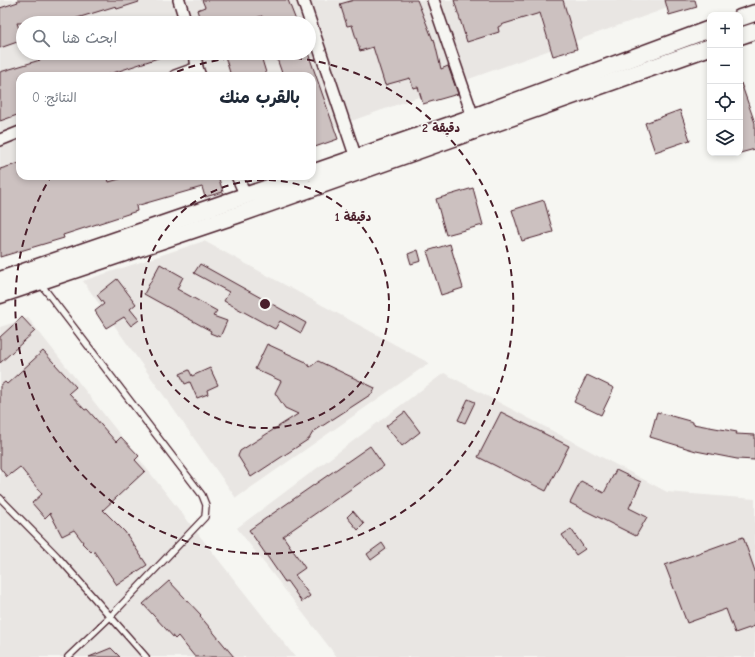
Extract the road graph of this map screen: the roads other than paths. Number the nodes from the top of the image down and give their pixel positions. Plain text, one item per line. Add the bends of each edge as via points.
1 (178, 0) edge
2 (303, 0) edge
3 (433, 0) edge
4 (755, 12) edge
5 (184, 16) edge
6 (308, 16) edge
7 (743, 17) edge
8 (707, 30) edge
9 (755, 31) edge
10 (743, 35) edge
11 (316, 39) edge
12 (707, 48) edge
13 (196, 60) edge
14 (198, 72) edge
15 (473, 117) junction
16 (16, 134) edge
17 (0, 140) edge
18 (356, 158) junction
19 (316, 172) edge
20 (239, 180) edge
21 (292, 180) edge
22 (246, 196) junction
23 (0, 280) edge
24 (40, 282) junction
25 (0, 295) edge
26 (0, 498) edge
27 (110, 617) junction
28 (68, 657) edge
29 (146, 657) edge

1 - 5 street
2 - 6 street
3 - 15 street
4 - 7 street
8 - 15 street
9 - 10 street
11 - 18 street
12 - 24 street
13 - 14 street
15 - 18 street
16 - 17 street
18 - 19 street
20 - 22 street
21 - 22 street
22 - 23 street
24 - 25 street
24 - 27 lane via 202,495 206,505 205,517
26 - 27 lane via 57,556
27 - 28 lane
27 - 29 lane

